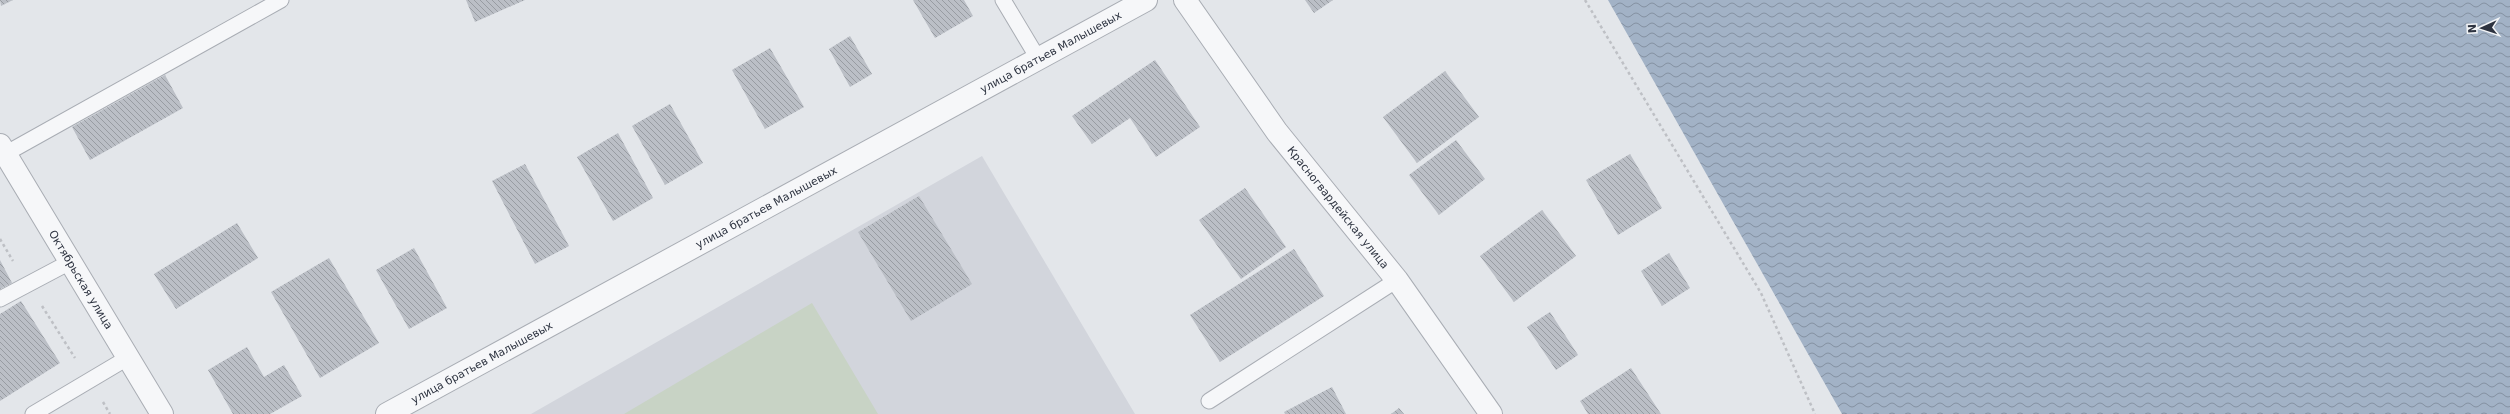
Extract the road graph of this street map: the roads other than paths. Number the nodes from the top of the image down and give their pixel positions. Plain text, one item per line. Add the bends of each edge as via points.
1 (281, 0) edge
2 (1002, 0) edge
3 (1146, 0) edge
4 (1185, 0) edge
5 (1039, 60) junction
6 (3, 149) edge
7 (70, 262) junction
8 (1397, 280) junction
9 (0, 299) edge
10 (129, 357) junction
11 (1209, 401) dead end
12 (33, 414) edge
13 (162, 414) edge
14 (387, 414) edge
15 (1491, 414) edge

1 - 6 lane
2 - 5 lane
3 - 5 street, улица братьев Малышевых
4 - 8 street, Красногвардейская улица via 1276,132
5 - 14 street, улица братьев Малышевых
6 - 7 street, Октябрьская улица
7 - 9 lane
7 - 10 street, Октябрьская улица
8 - 11 lane
8 - 15 street, Красногвардейская улица
10 - 12 lane
10 - 13 street, Октябрьская улица

